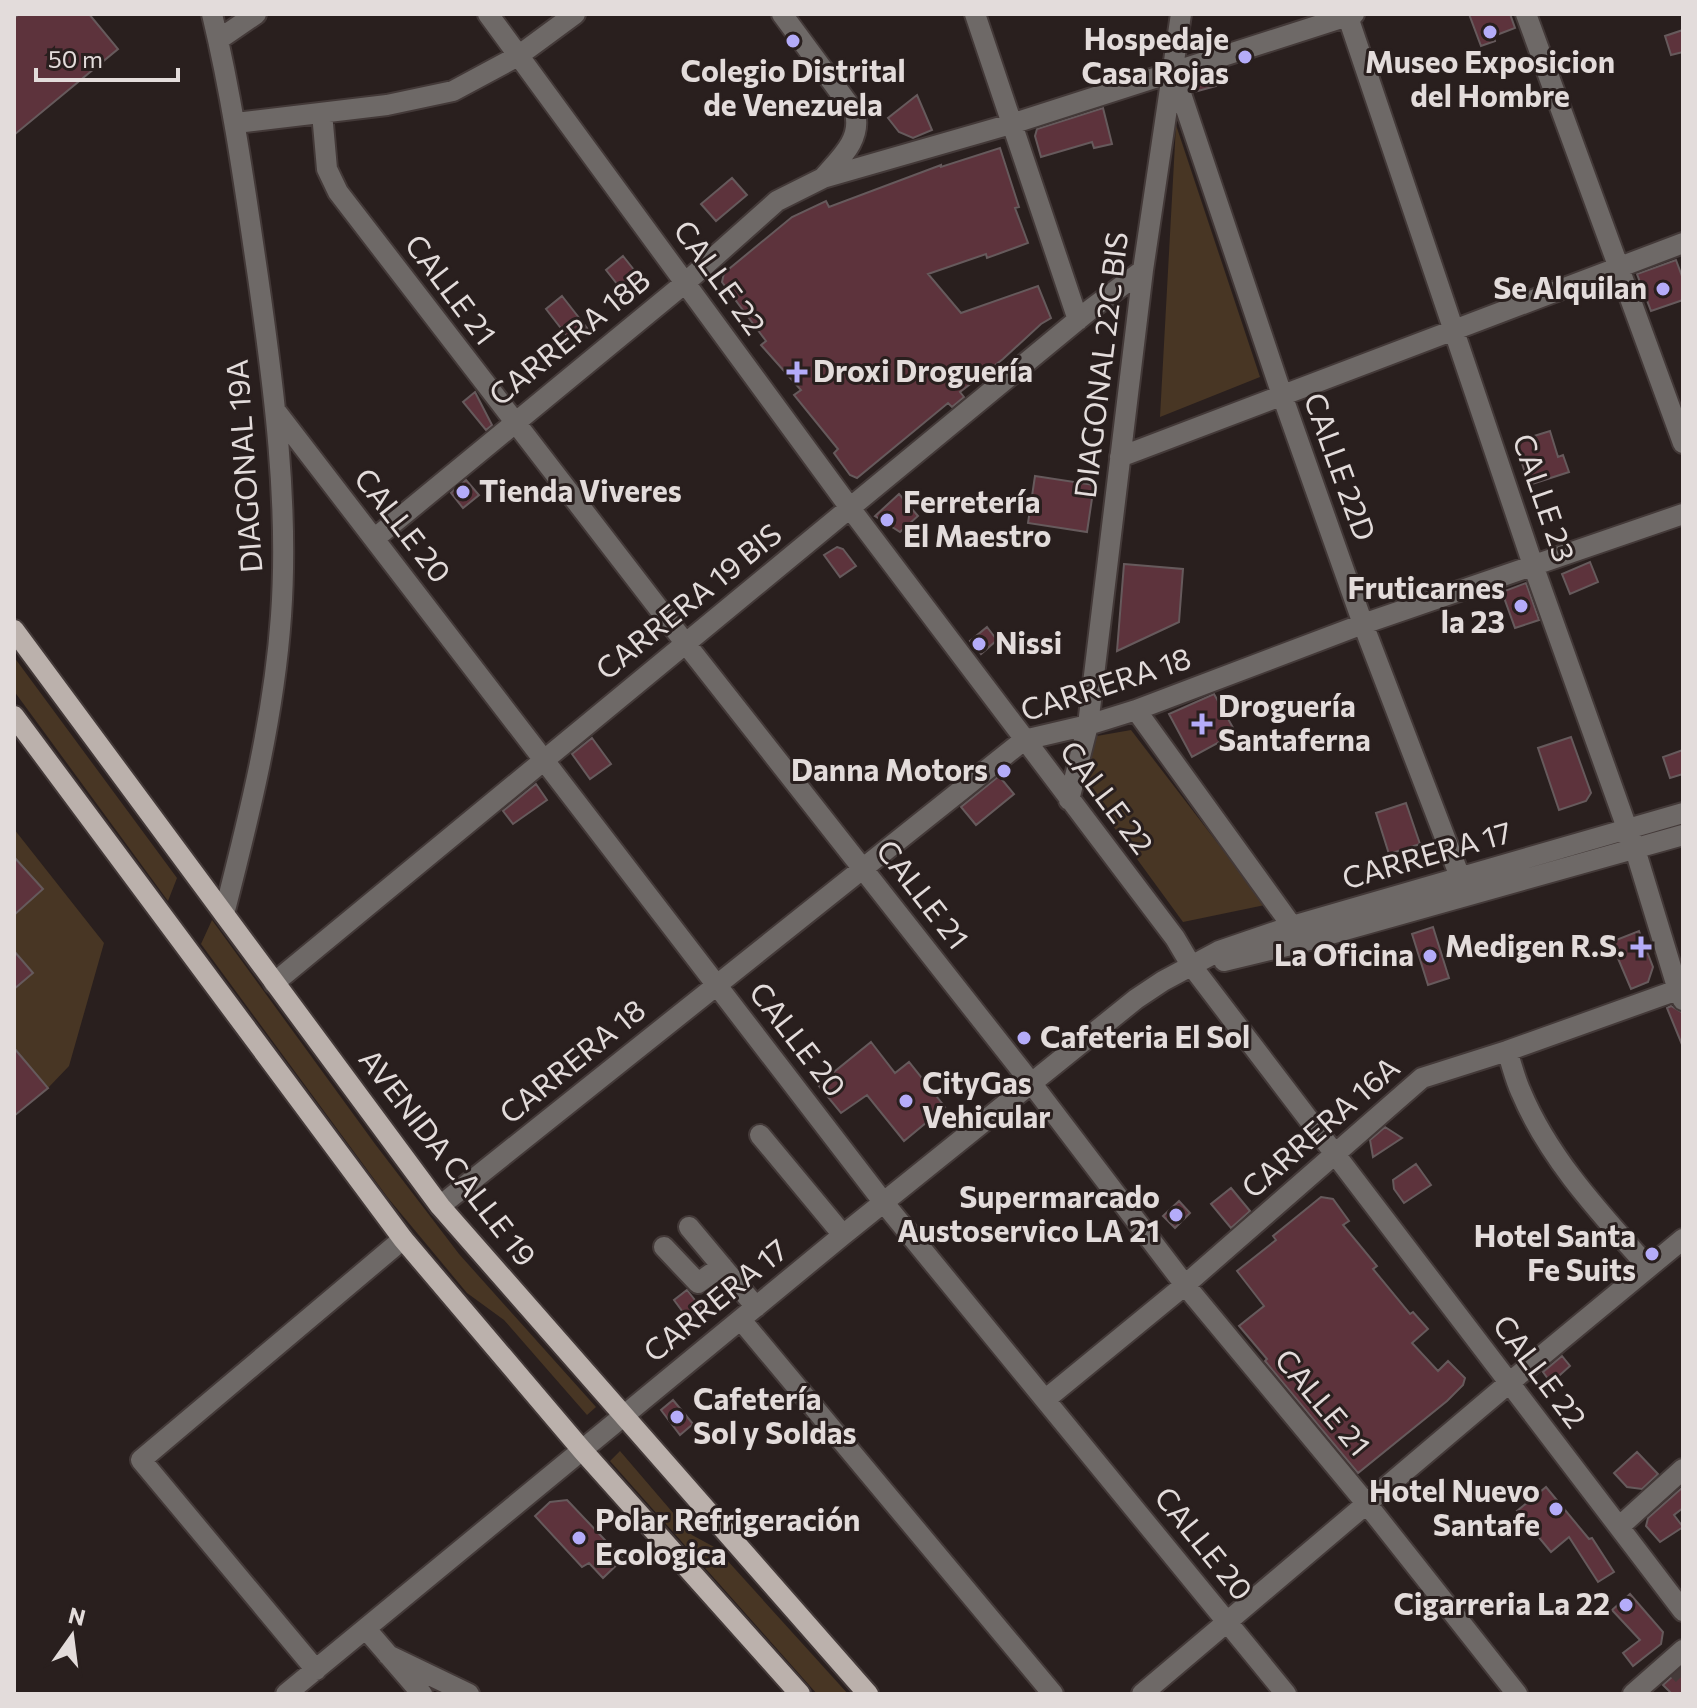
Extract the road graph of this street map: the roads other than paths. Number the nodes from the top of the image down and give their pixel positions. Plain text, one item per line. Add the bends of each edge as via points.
1 (212, 14) edge
2 (256, 14) edge
3 (488, 14) edge
4 (575, 14) edge
5 (782, 14) edge
6 (975, 14) edge
7 (1181, 14) edge
8 (1526, 14) edge
9 (1349, 15) edge
10 (218, 40) junction
11 (518, 56) junction
12 (1174, 73) junction
13 (322, 113) junction
14 (236, 123) junction
15 (1011, 124) junction
16 (823, 178) junction
17 (1683, 243) edge
18 (1619, 268) junction
19 (1143, 270) junction
20 (685, 283) junction
21 (1084, 315) junction
22 (1455, 331) junction
23 (1282, 395) junction
24 (275, 410) junction
25 (513, 423) junction
26 (1683, 443) edge
27 (1120, 457) junction
28 (850, 508) junction
29 (1683, 514) edge
30 (374, 539) junction
31 (1533, 565) junction
32 (1363, 624) junction
33 (14, 630) edge
34 (686, 644) junction
35 (1136, 710) junction
36 (14, 716) edge
37 (1088, 725) junction
38 (1024, 740) junction
39 (544, 760) junction
40 (1069, 800) junction
41 (1683, 813) edge
42 (1683, 835) edge
43 (1631, 839) junction
44 (863, 868) junction
45 (1460, 877) junction
46 (224, 914) junction
47 (1292, 926) junction
48 (1191, 965) junction
49 (274, 983) junction
50 (717, 985) junction
51 (1681, 992) edge
52 (1507, 1051) junction
53 (1032, 1084) junction
54 (760, 1135) dead end
55 (1332, 1154) junction
56 (884, 1203) junction
57 (440, 1206) junction
58 (689, 1227) dead end
59 (843, 1235) junction
60 (403, 1239) junction
61 (1683, 1239) edge
62 (664, 1247) dead end
63 (722, 1266) junction
64 (1648, 1267) junction
65 (1185, 1285) junction
66 (749, 1313) junction
67 (1509, 1383) junction
68 (1046, 1399) junction
69 (623, 1417) junction
70 (582, 1450) junction
71 (1683, 1469) edge
72 (1366, 1503) junction
73 (1619, 1527) junction
74 (1683, 1611) edge
75 (1227, 1622) junction
76 (366, 1629) junction
77 (388, 1655) junction
78 (1677, 1660) edge
79 (316, 1670) junction
80 (286, 1694) edge
81 (422, 1694) edge
82 (469, 1694) edge
83 (800, 1694) edge
84 (868, 1694) edge
85 (1053, 1694) edge
86 (1142, 1694) edge
87 (1286, 1694) edge
88 (1517, 1694) edge
89 (1633, 1694) edge

1 - 10 street, DIAGONAL 19A
2 - 10 street
3 - 11 street, CALLE 22
4 - 11 street
5 - 16 street via 858,124 851,144
6 - 15 street
7 - 12 street, DIAGONAL 22C BIS
8 - 18 street
9 - 12 street, CARRERA 18B
9 - 22 street, CALLE 23
10 - 14 street, DIAGONAL 19A
11 - 13 street via 453,91
11 - 20 street, CALLE 22
12 - 15 street, CARRERA 18B
12 - 19 street, DIAGONAL 22C BIS
12 - 23 street, CALLE 22D
13 - 14 street
13 - 25 street, CALLE 21 via 327,169 338,192
14 - 24 street, DIAGONAL 19A
15 - 16 street, CARRERA 18B
15 - 21 street
16 - 20 street, CARRERA 18B via 777,201
17 - 18 street
18 - 22 street
18 - 26 street
19 - 21 street, CARRERA 19 BIS
19 - 27 street, DIAGONAL 22C BIS
20 - 25 street, CARRERA 18B
20 - 28 street, CALLE 22
21 - 28 street, CARRERA 19 BIS
22 - 23 street
22 - 31 street, CALLE 23
23 - 27 street
23 - 32 street, CALLE 22D
24 - 30 street, CALLE 20
24 - 46 street, DIAGONAL 19A via 283,527 282,615 272,699
25 - 30 street, CARRERA 18B
25 - 34 street, CALLE 21
27 - 37 street, DIAGONAL 22C BIS
28 - 34 street, CARRERA 19 BIS
28 - 38 street, CALLE 22
29 - 31 street, CARRERA 18
30 - 39 street, CALLE 20
31 - 32 street, CARRERA 18
31 - 43 street, CALLE 23
32 - 35 street, CARRERA 18
32 - 45 street, CALLE 22D
33 - 46 main road, AVENIDA CALLE 19
34 - 39 street, CARRERA 19 BIS
34 - 44 street, CALLE 21
35 - 37 street, CARRERA 18
35 - 47 street
36 - 60 main road
37 - 38 street, CARRERA 18
37 - 40 street, DIAGONAL 22C BIS
38 - 40 street, CALLE 22
38 - 44 street, CARRERA 18
39 - 49 street, CARRERA 19 BIS
39 - 50 street, CALLE 20
40 - 48 street, CALLE 22
41 - 43 street, CARRERA 17
42 - 43 street, CARRERA 17
43 - 45 street, CARRERA 17
43 - 48 street, CARRERA 17 via 1291,945
43 - 51 street, CALLE 23
44 - 50 street, CARRERA 18
44 - 53 street, CALLE 21
45 - 47 street, CARRERA 17
46 - 49 main road, AVENIDA CALLE 19
47 - 48 street, CARRERA 17
48 - 53 street, CARRERA 17 via 1136,999
48 - 55 street, CALLE 22
49 - 57 main road, AVENIDA CALLE 19
50 - 56 street, CALLE 20
50 - 57 street, CARRERA 18
51 - 52 street, CARRERA 16A
52 - 55 street, CARRERA 16A via 1422,1078
52 - 64 street via 1521,1093 1543,1133 1585,1197
53 - 56 street, CARRERA 17
53 - 65 street, CALLE 21
54 - 59 street
55 - 65 street, CARRERA 16A
55 - 67 street, CALLE 22
56 - 59 street, CARRERA 17
56 - 68 street, CALLE 20
57 - 69 main road, AVENIDA CALLE 19
58 - 63 street
59 - 66 street, CARRERA 17
60 - 70 main road
60 - 79 street via 141,1460
61 - 64 street
62 - 63 street via 698,1283
63 - 66 street
64 - 67 street
65 - 68 street, CARRERA 16A
65 - 72 street, CALLE 21
66 - 69 street, CARRERA 17
66 - 85 street
67 - 72 street
67 - 73 street, CALLE 22
68 - 75 street, CALLE 20
69 - 70 street, CARRERA 17
69 - 84 main road, AVENIDA CALLE 19
70 - 76 street, CARRERA 17
70 - 83 main road
71 - 73 street
72 - 75 street
72 - 88 street, CALLE 21
73 - 74 street, CALLE 22
75 - 86 street
75 - 87 street, CALLE 20
76 - 77 street
76 - 79 street, CARRERA 17
77 - 81 street
77 - 82 street
78 - 89 street
79 - 80 street, CARRERA 17

